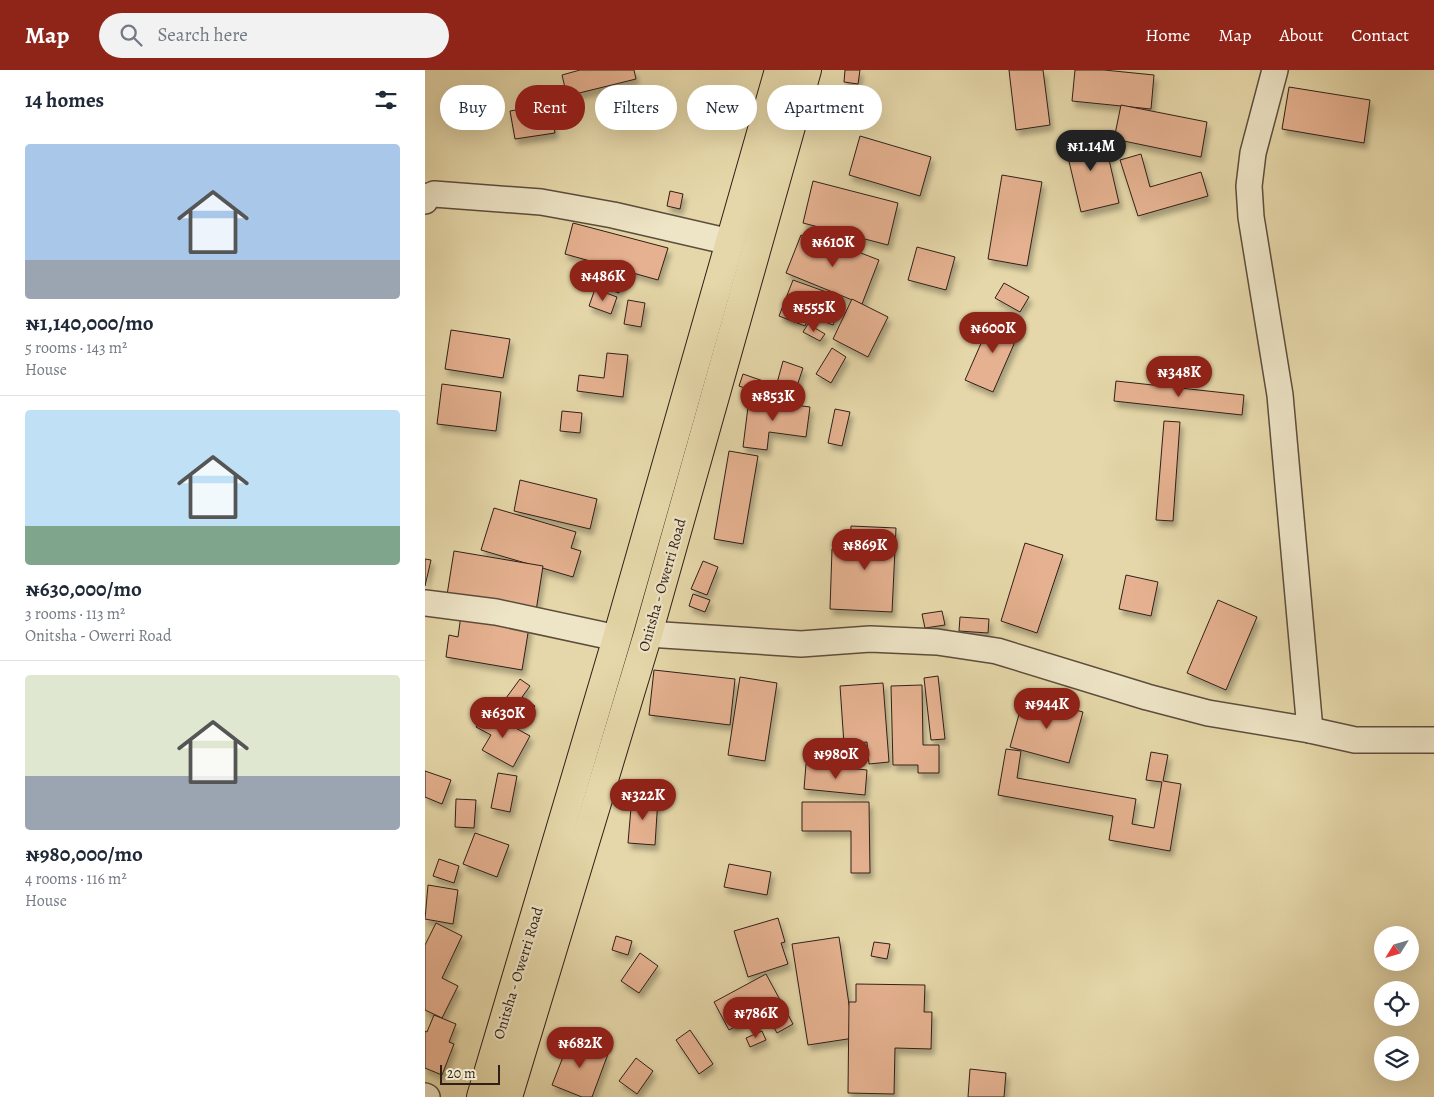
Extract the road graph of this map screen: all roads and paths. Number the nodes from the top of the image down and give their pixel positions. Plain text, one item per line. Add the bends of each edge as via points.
1 (779, 70) edge
2 (807, 70) edge
3 (1275, 70) edge
4 (425, 201) edge
5 (730, 242) junction
6 (425, 603) edge
7 (648, 634) junction
8 (617, 638) junction
9 (1310, 730) junction
10 (1434, 740) edge
11 (481, 1097) edge
12 (508, 1097) edge

1 - 5 highway, Onitsha - Owerri Road
2 - 7 highway, Onitsha - Owerri Road
3 - 9 street via 1253,153 1249,186 1251,217 1280,395
4 - 5 street via 434,194 541,202
5 - 8 highway, Onitsha - Owerri Road
6 - 8 street via 497,612
7 - 9 street via 801,644 870,639 937,642 997,650 1208,713
7 - 12 highway, Onitsha - Owerri Road
8 - 11 highway, Onitsha - Owerri Road
9 - 10 street via 1355,740

